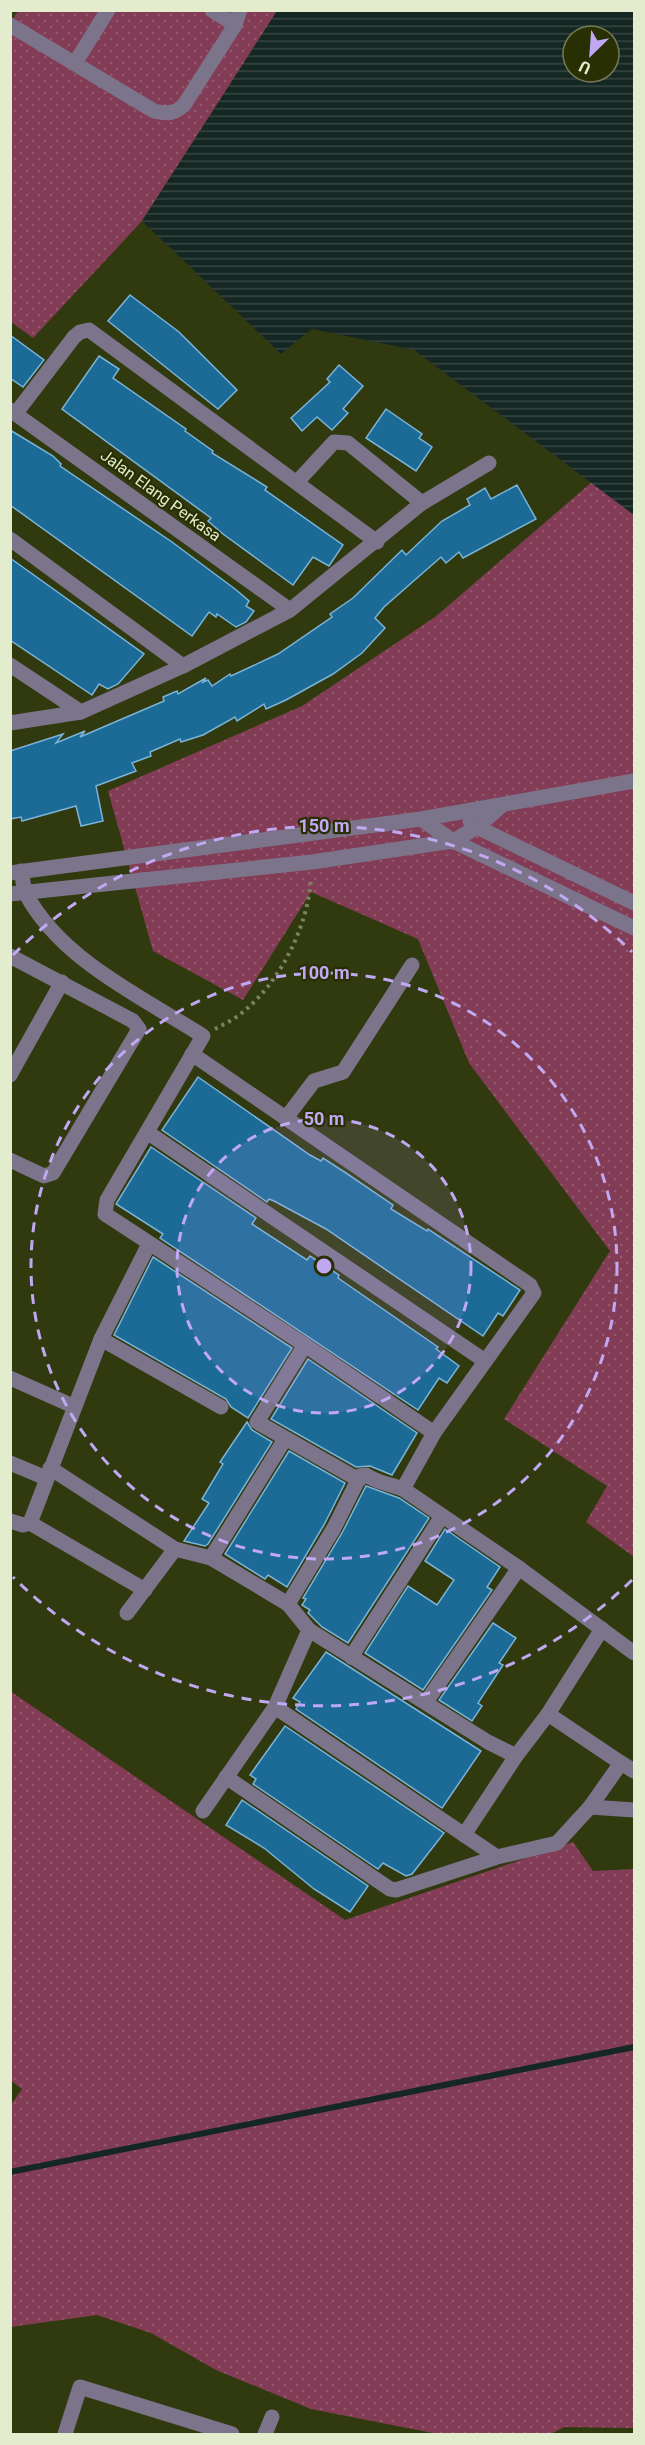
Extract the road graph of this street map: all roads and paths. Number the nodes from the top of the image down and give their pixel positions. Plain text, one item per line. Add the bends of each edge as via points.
1 (108, 10) edge
2 (213, 10) edge
3 (237, 18) edge
4 (10, 25) edge
5 (75, 63) junction
6 (13, 411) edge
7 (489, 463) dead end
8 (297, 482) junction
9 (422, 503) junction
10 (10, 539) edge
11 (377, 542) junction
12 (291, 610) junction
13 (10, 665) edge
14 (183, 666) junction
15 (81, 712) junction
16 (10, 723) edge
17 (634, 781) edge
18 (500, 807) junction
19 (462, 813) junction
20 (421, 819) junction
21 (477, 827) junction
22 (453, 841) junction
23 (312, 862) junction
24 (16, 872) edge
25 (18, 893) edge
26 (634, 903) edge
27 (634, 928) edge
28 (10, 956) edge
29 (412, 966) dead end
30 (62, 982) junction
31 (203, 1036) junction
32 (192, 1054) junction
33 (10, 1075) edge
34 (286, 1118) junction
35 (147, 1132) junction
36 (10, 1160) edge
37 (149, 1244) junction
38 (101, 1339) junction
39 (305, 1344) junction
40 (485, 1361) junction
41 (10, 1378) edge
42 (73, 1406) junction
43 (221, 1407) dead end
44 (434, 1433) junction
45 (285, 1439) junction
46 (10, 1463) edge
47 (48, 1472) junction
48 (359, 1480) junction
49 (403, 1489) junction
50 (442, 1516) junction
51 (10, 1521) edge
52 (30, 1523) junction
53 (175, 1549) junction
54 (211, 1558) junction
55 (519, 1568) junction
56 (146, 1590) junction
57 (288, 1604) junction
58 (127, 1613) dead end
59 (309, 1629) junction
60 (602, 1629) junction
61 (634, 1653) edge
62 (351, 1657) junction
63 (426, 1702) junction
64 (275, 1707) junction
65 (548, 1714) junction
66 (516, 1756) junction
67 (628, 1767) edge
68 (226, 1777) junction
69 (590, 1808) junction
70 (634, 1810) edge
71 (203, 1811) dead end
72 (464, 1835) junction
73 (496, 1857) junction
74 (272, 2417) dead end
75 (65, 2434) edge
76 (232, 2434) edge
77 (265, 2434) edge

1 - 5 street
2 - 3 street
3 - 5 street via 176,112 154,111
4 - 5 street
6 - 8 street via 75,337 89,330
6 - 12 street, Jalan Elang Perkasa
7 - 9 street
8 - 9 street via 334,442 341,440
8 - 11 street
9 - 11 street
10 - 14 street
11 - 12 street
12 - 14 street
13 - 15 street
14 - 15 street
15 - 16 street
17 - 18 street
18 - 19 street
18 - 21 street
19 - 20 street
19 - 21 street
20 - 22 street
20 - 24 street
21 - 22 street
21 - 26 street
22 - 23 street
22 - 27 street
23 - 25 street
23 - 31 path via 310,897 299,935 275,976 242,1013
24 - 25 street
25 - 31 street via 78,954
28 - 30 street
29 - 34 street via 343,1072 314,1081
30 - 33 street
30 - 36 street via 133,1022 137,1034 53,1173 44,1176
31 - 32 street
32 - 34 street
32 - 35 street
34 - 40 street via 530,1285 534,1293 529,1304
35 - 37 street via 104,1210
35 - 40 street
37 - 38 street
37 - 39 street
38 - 42 street
38 - 43 street
39 - 44 street
39 - 45 street via 257,1422
40 - 44 street
41 - 42 street
42 - 47 street
44 - 49 street
45 - 48 street
45 - 54 street
46 - 47 street
47 - 52 street
47 - 53 street
48 - 49 street via 366,1475 376,1482
48 - 57 street
49 - 50 street
50 - 55 street
50 - 62 street
51 - 52 street via 22,1526
52 - 56 street
53 - 54 street
53 - 56 street
54 - 57 street
55 - 60 street
55 - 63 street
56 - 58 street
57 - 59 street
59 - 62 street
59 - 64 street
60 - 61 street
60 - 65 street
62 - 63 street
63 - 66 street
64 - 68 street
64 - 72 street
65 - 66 street
65 - 67 street
66 - 72 street
67 - 69 street
68 - 71 street
68 - 73 street via 396,1890
69 - 70 street
69 - 73 street via 557,1843
72 - 73 street
74 - 77 street
75 - 76 street via 80,2386

